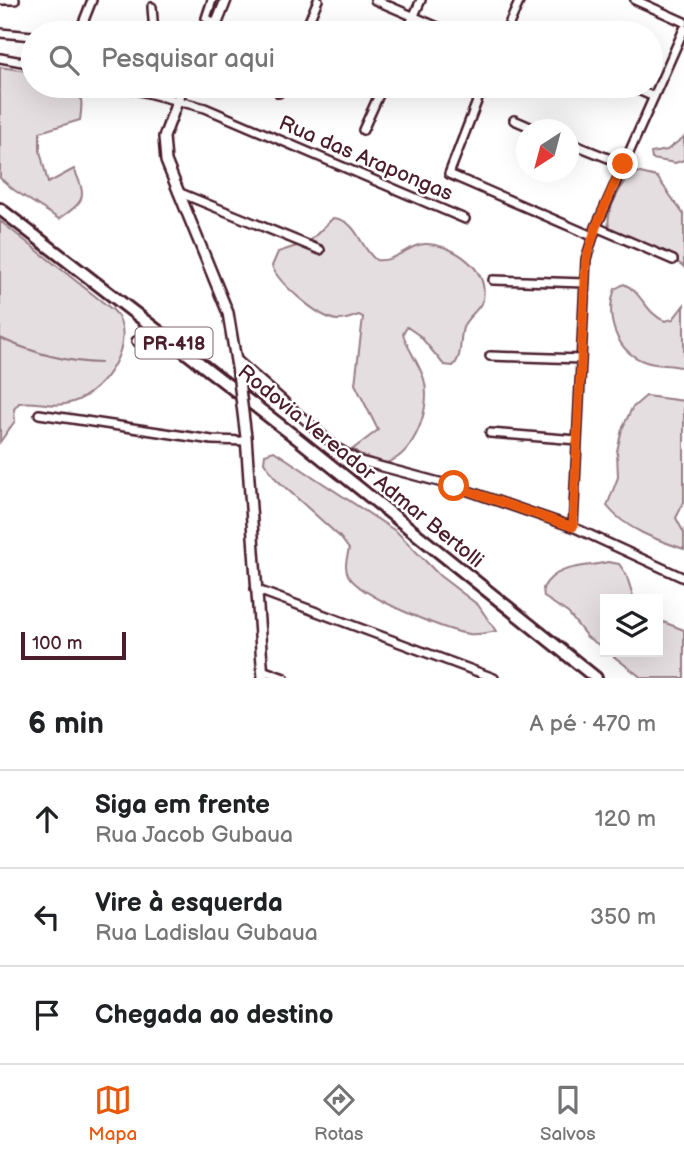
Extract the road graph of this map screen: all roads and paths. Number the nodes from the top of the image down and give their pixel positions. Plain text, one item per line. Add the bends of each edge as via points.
1 (0, 0) edge
2 (15, 0) edge
3 (92, 0) edge
4 (212, 0) edge
5 (226, 0) edge
6 (318, 0) edge
7 (375, 0) edge
8 (421, 0) edge
9 (520, 0) edge
10 (635, 0) edge
11 (152, 7) dead end
12 (414, 16) junction
13 (84, 21) edge
14 (153, 21) edge
15 (208, 21) edge
16 (218, 21) edge
17 (309, 21) edge
18 (412, 21) edge
19 (425, 21) edge
20 (510, 21) edge
21 (684, 22) edge
22 (684, 29) edge
23 (0, 33) edge
24 (21, 35) edge
25 (0, 58) edge
26 (21, 62) edge
27 (663, 76) edge
28 (167, 98) edge
29 (378, 98) edge
30 (479, 98) edge
31 (653, 98) edge
32 (175, 100) junction
33 (513, 120) dead end
34 (516, 121) edge
35 (363, 130) dead end
36 (579, 146) edge
37 (623, 164) junction
38 (177, 192) junction
39 (0, 209) edge
40 (465, 219) dead end
41 (596, 227) junction
42 (592, 236) junction
43 (320, 250) dead end
44 (673, 260) dead end
45 (493, 280) dead end
46 (585, 283) junction
47 (165, 336) junction
48 (136, 341) dead end
49 (490, 356) dead end
50 (236, 359) junction
51 (581, 359) junction
52 (39, 414) dead end
53 (490, 433) dead end
54 (247, 439) junction
55 (577, 440) junction
56 (573, 527) junction
57 (684, 578) edge
58 (256, 589) junction
59 (262, 674) edge
60 (284, 678) edge
61 (494, 678) edge
62 (596, 678) edge

1 - 2 street
3 - 13 street
4 - 15 street
5 - 16 main road
6 - 17 street
7 - 12 street
8 - 12 street
9 - 20 street
10 - 21 street
11 - 14 street
12 - 18 street
12 - 19 street
22 - 27 street
23 - 24 street
25 - 26 street
28 - 32 street, Rua das Arapongas
29 - 35 street
30 - 42 street via 449,174
31 - 37 street
32 - 38 main road via 164,137 166,161
32 - 40 street, Rua das Arapongas via 205,108
33 - 34 street
36 - 37 street
37 - 41 street
38 - 43 street
38 - 50 main road via 228,313
39 - 47 highway, Rodovia Vereador Admar Bertolli / PR-418
41 - 42 street
41 - 44 street
42 - 46 street
45 - 46 street
46 - 51 street
47 - 48 street via 151,348
47 - 62 highway, Rodovia Vereador Admar Bertolli / PR-418
49 - 51 street
50 - 54 main road, bridge
50 - 56 street via 337,448 360,461 454,486
51 - 55 street
52 - 54 street via 212,440
53 - 55 street
54 - 58 main road
55 - 56 street
56 - 57 street
58 - 59 main road
58 - 61 street
59 - 60 street

